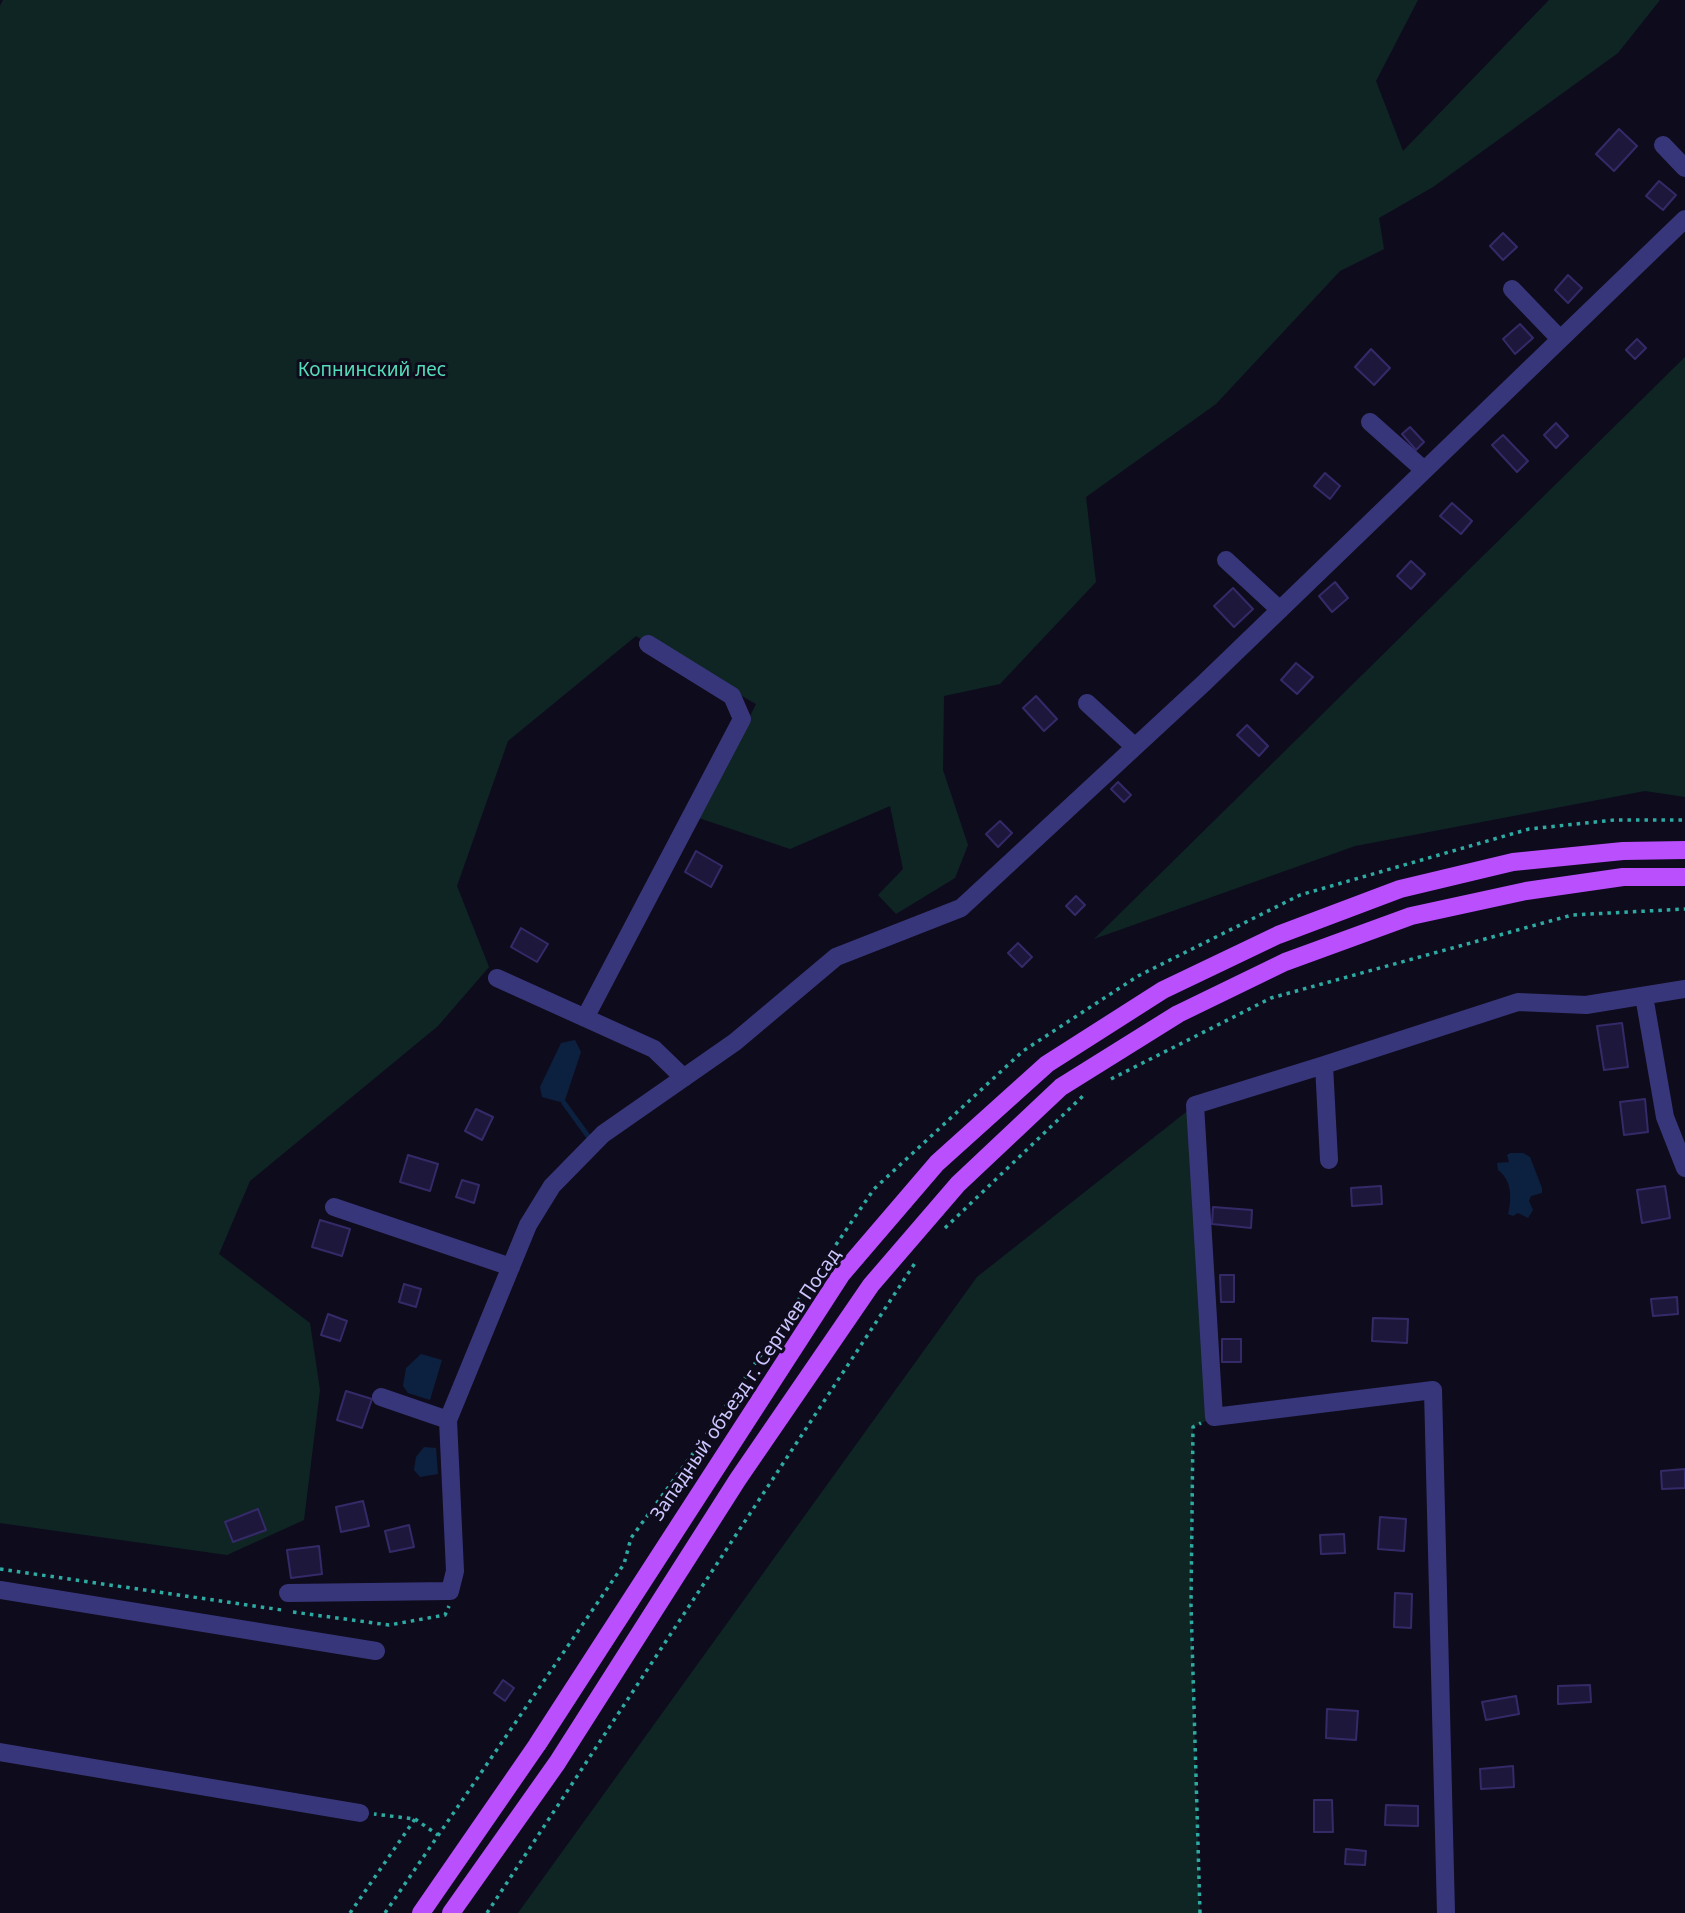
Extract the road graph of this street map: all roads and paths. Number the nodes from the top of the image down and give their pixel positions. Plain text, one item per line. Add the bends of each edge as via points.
1 (1663, 145) dead end
2 (1685, 169) edge
3 (1685, 219) edge
4 (1512, 289) dead end
5 (1560, 338) junction
6 (1370, 422) dead end
7 (1424, 470) junction
8 (1226, 560) dead end
9 (1279, 610) junction
10 (648, 644) dead end
11 (1087, 703) dead end
12 (1135, 747) junction
13 (1685, 820) edge
14 (1685, 850) edge
15 (1685, 877) edge
16 (1685, 909) edge
17 (497, 978) dead end
18 (1685, 989) edge
19 (1644, 996) junction
20 (585, 1018) junction
21 (1324, 1065) junction
22 (684, 1078) junction
23 (1104, 1082) dead end
24 (1092, 1088) dead end
25 (1329, 1160) dead end
26 (1685, 1168) edge
27 (334, 1207) dead end
28 (937, 1236) dead end
29 (919, 1257) dead end
30 (511, 1267) junction
31 (381, 1397) dead end
32 (1214, 1418) junction
33 (448, 1420) junction
34 (0, 1569) edge
35 (0, 1590) edge
36 (450, 1591) junction
37 (288, 1593) dead end
38 (376, 1651) dead end
39 (0, 1752) edge
40 (360, 1812) joint
41 (415, 1819) junction
42 (438, 1835) junction
43 (350, 1913) edge
44 (385, 1913) edge
45 (421, 1913) edge
46 (451, 1913) edge
47 (487, 1913) edge
48 (1200, 1913) edge
49 (1446, 1913) edge

1 - 2 street
3 - 5 street
4 - 5 street
5 - 7 street
6 - 7 street
7 - 9 street
8 - 9 street
9 - 12 street
10 - 20 street via 732,696 742,719
11 - 12 street
12 - 22 street via 961,908 836,957 736,1042
13 - 42 path via 1614,820 1529,829 1300,895 1138,976 1023,1051 874,1189 631,1538 624,1564
14 - 45 main road, Западный объезд г. Сергиев Посад via 1513,862 1400,889 1278,935 1163,990 1047,1064 937,1163 841,1275 537,1745
15 - 46 main road via 1623,877 1526,891 1411,916 1273,968 1178,1014 1061,1087 958,1184 871,1285 738,1479 557,1763
16 - 23 path via 1572,915 1271,998
17 - 20 street
18 - 19 street
19 - 21 street via 1586,1005 1518,1002
19 - 26 street via 1665,1117
20 - 22 street via 654,1049
21 - 25 street
21 - 32 street via 1195,1105
22 - 30 street via 603,1134 552,1186 528,1225
24 - 28 path
27 - 30 street
29 - 47 path
30 - 33 street
31 - 33 street
32 - 48 path via 1193,1427 1191,1605
32 - 49 street via 1433,1390
33 - 36 street via 455,1571
34 - 36 path via 389,1625 445,1615
35 - 38 street
36 - 37 street
39 - 40 street
40 - 41 path
41 - 42 path
41 - 43 path
42 - 44 path

